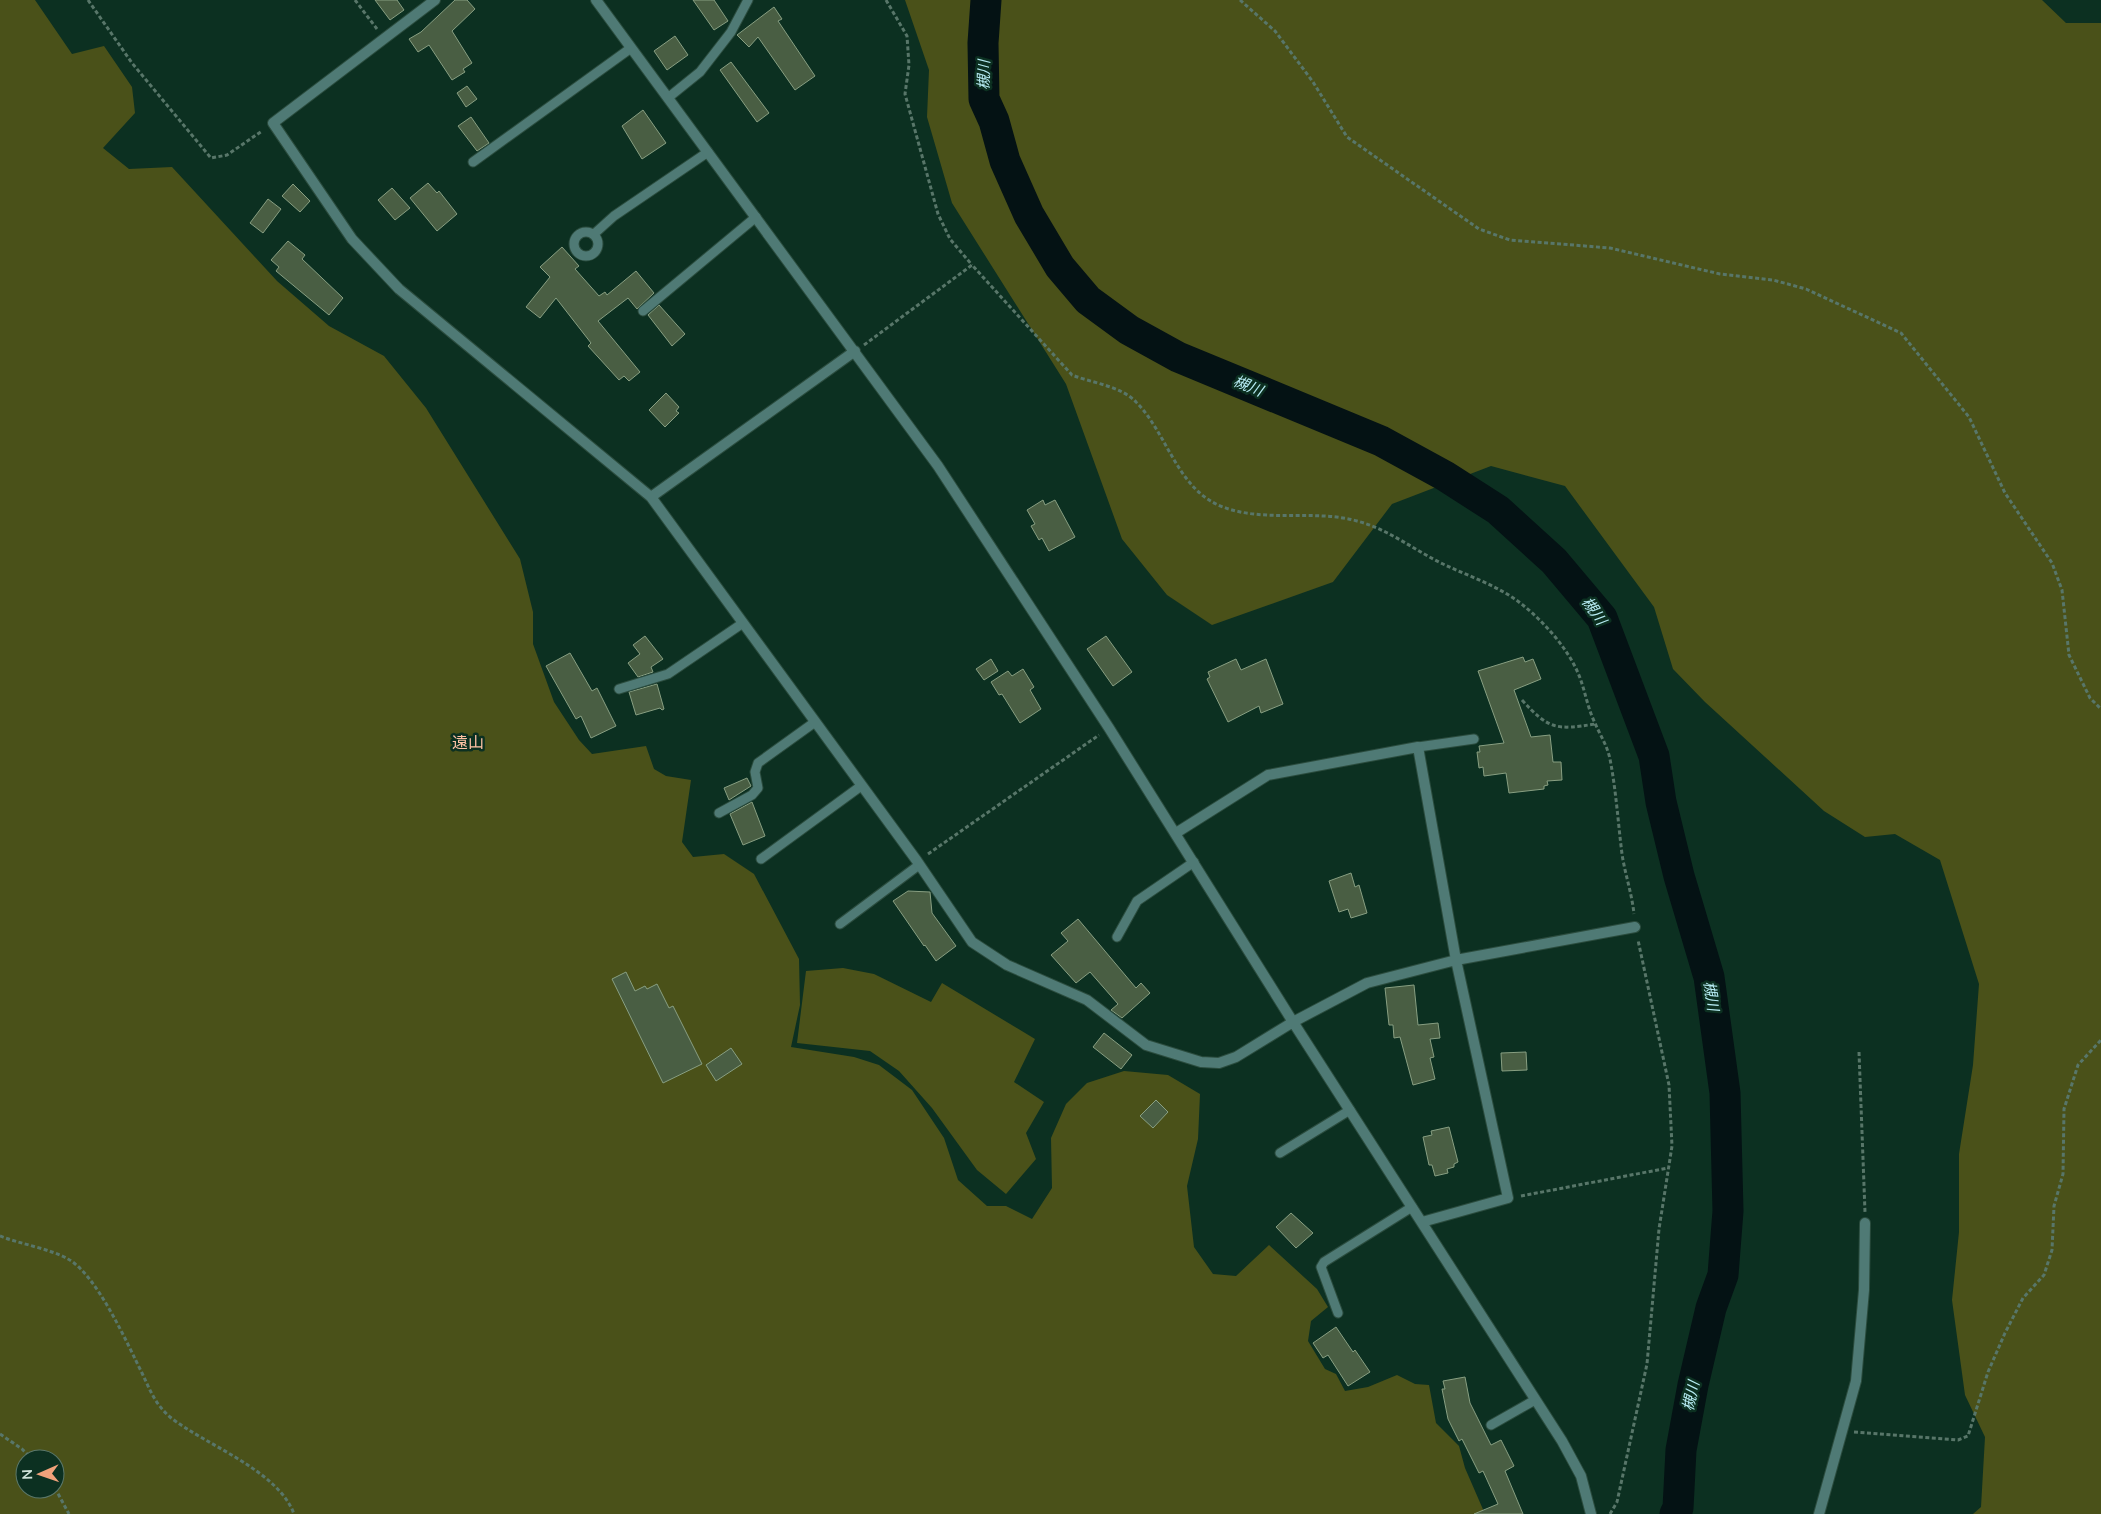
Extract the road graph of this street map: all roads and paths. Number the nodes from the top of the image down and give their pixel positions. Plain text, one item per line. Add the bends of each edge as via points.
1 (88, 0) edge
2 (355, 0) edge
3 (435, 0) edge
4 (596, 0) edge
5 (748, 0) edge
6 (886, 0) edge
7 (1240, 0) edge
8 (383, 38) junction
9 (631, 48) junction
10 (669, 97) junction
11 (272, 123) junction
12 (708, 152) junction
13 (473, 162) dead end
14 (756, 217) junction
15 (594, 234) dead end
16 (972, 265) dead end
17 (644, 311) dead end
18 (855, 351) junction
19 (651, 497) junction
20 (743, 623) junction
21 (619, 689) dead end
22 (1522, 700) dead end
23 (2101, 709) edge
24 (815, 722) junction
25 (1595, 724) dead end
26 (1109, 728) junction
27 (1474, 739) dead end
28 (1418, 747) junction
29 (861, 786) junction
30 (719, 813) dead end
31 (1176, 833) junction
32 (761, 859) dead end
33 (1194, 862) junction
34 (918, 863) junction
35 (840, 924) dead end
36 (1635, 927) dead end
37 (1117, 937) dead end
38 (1456, 960) junction
39 (1293, 1022) junction
40 (2101, 1040) edge
41 (1859, 1052) dead end
42 (1350, 1110) junction
43 (1280, 1153) dead end
44 (1668, 1168) dead end
45 (1508, 1198) junction
46 (1412, 1207) junction
47 (1422, 1222) junction
48 (1865, 1223) joint
49 (0, 1236) edge
50 (1338, 1313) dead end
51 (1535, 1400) junction
52 (1491, 1425) dead end
53 (1841, 1431) junction
54 (0, 1434) edge
55 (22, 1449) edge
56 (61, 1499) edge
57 (69, 1514) edge
58 (294, 1514) edge
59 (1591, 1514) edge
60 (1819, 1514) edge

1 - 11 path via 132,63 211,158 227,155
2 - 8 path
3 - 8 street
4 - 9 street
5 - 10 lane via 731,32 700,72
6 - 16 path via 907,36 909,65 905,94 938,214 950,239
7 - 23 path via 1275,31 1314,82 1346,137 1479,229 1510,240 1610,248 1720,274 1773,280 1806,289 1901,333 1969,417 2005,493 2052,563 2062,590 2069,655 2090,698
8 - 11 street
9 - 10 street
9 - 13 lane
10 - 12 street
11 - 19 street via 352,239 399,289
12 - 14 street
12 - 15 lane via 614,216
14 - 17 lane
14 - 18 street
18 - 19 street
18 - 26 street via 938,466
19 - 20 street
20 - 21 lane via 668,674
20 - 24 street
22 - 25 path via 1534,713 1555,726 1565,729
24 - 29 street
24 - 30 lane via 758,763 755,772 758,788 752,795
26 - 31 street
26 - 34 path
27 - 28 lane
28 - 31 street via 1268,775
28 - 38 street
29 - 32 lane
29 - 34 street
31 - 33 street
33 - 37 lane via 1137,900
33 - 39 street
34 - 35 lane
34 - 39 street via 972,942 1007,965 1087,1000 1146,1045 1201,1062 1219,1063 1236,1057
36 - 38 street
38 - 39 street via 1367,983
38 - 45 street
39 - 42 street
40 - 53 path via 2078,1065 2064,1109 2063,1174 2054,1206 2052,1250 2044,1276 2023,1298 2005,1333 1988,1372 1968,1436 1958,1440
41 - 48 path
42 - 43 lane
42 - 46 street
44 - 45 path
45 - 47 street
46 - 47 street
46 - 50 lane via 1324,1262 1321,1267
47 - 51 street
48 - 53 street via 1864,1290 1856,1381
49 - 58 path via 68,1259 79,1267 100,1293 152,1398 170,1417 249,1465 280,1492
51 - 52 lane
51 - 59 street via 1581,1476
53 - 60 street
54 - 55 path
56 - 57 path

